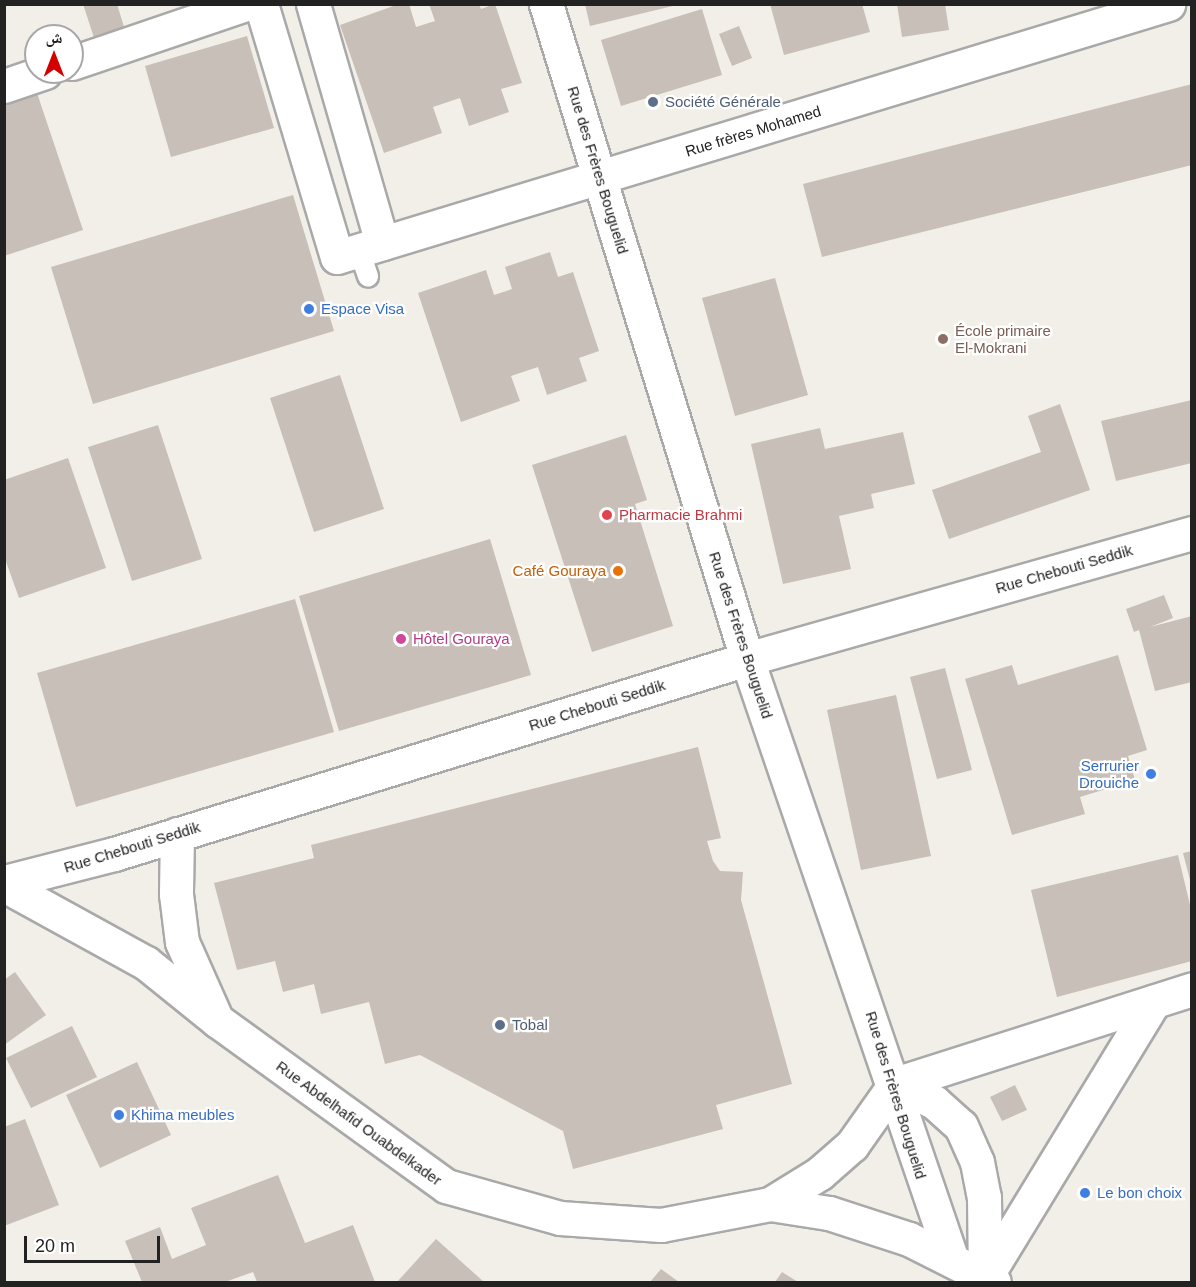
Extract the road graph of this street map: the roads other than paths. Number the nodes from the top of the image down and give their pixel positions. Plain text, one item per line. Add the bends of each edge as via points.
1 (245, 4) edge
2 (261, 4) edge
3 (313, 4) edge
4 (546, 4) edge
5 (1168, 4) edge
6 (84, 59) edge
7 (24, 79) edge
8 (4, 86) edge
9 (600, 178) junction
10 (362, 256) junction
11 (1191, 533) edge
12 (747, 659) junction
13 (177, 834) junction
14 (4, 884) edge
15 (1191, 988) edge
16 (1154, 1001) junction
17 (218, 1021) junction
18 (895, 1084) junction
19 (770, 1204) junction
20 (952, 1260) junction
21 (990, 1280) edge

1 - 6 street
2 - 10 street
3 - 10 street
4 - 9 street, Rue des Frères Bouguelid
5 - 9 street, Rue frères Mohamed
7 - 8 street
9 - 10 street, Rue frères Mohamed
9 - 12 street, Rue des Frères Bouguelid
11 - 12 street, Rue Chebouti Seddik
12 - 13 street, Rue Chebouti Seddik
12 - 18 street, Rue des Frères Bouguelid
13 - 14 street, Rue Chebouti Seddik
13 - 17 street, Rue Abdelhafid Ouabdelkader via 176,894 182,942
14 - 17 street, Rue Abdelhafid Ouabdelkader via 146,963
15 - 16 street
16 - 18 street
16 - 21 street
17 - 19 street, Rue Abdelhafid Ouabdelkader via 446,1186 560,1218 661,1225
18 - 19 street via 852,1145 820,1173
18 - 20 street, Rue des Frères Bouguelid via 915,1158
18 - 21 street via 934,1102 961,1126 977,1162 984,1197
19 - 20 street, Rue Abdelhafid Ouabdelkader via 829,1213 875,1226
20 - 21 street, Rue Abdelhafid Ouabdelkader

